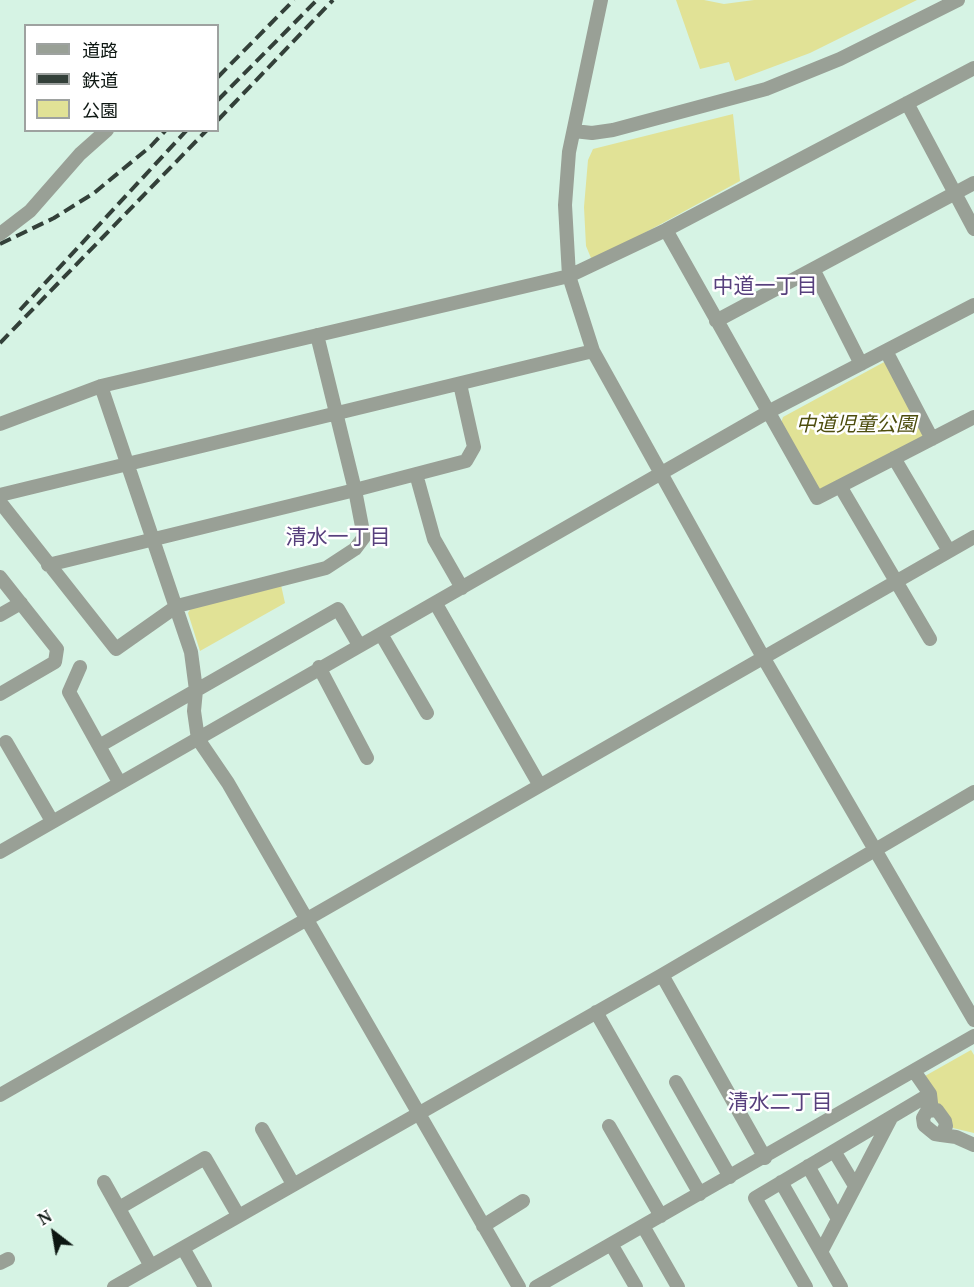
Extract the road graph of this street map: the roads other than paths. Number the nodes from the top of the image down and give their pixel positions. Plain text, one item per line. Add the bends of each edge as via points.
1 (601, 0) edge
2 (958, 0) edge
3 (974, 68) edge
4 (908, 103) junction
5 (574, 130) junction
6 (105, 132) edge
7 (974, 183) edge
8 (955, 192) junction
9 (974, 229) edge
10 (666, 230) junction
11 (0, 234) edge
12 (813, 269) junction
13 (569, 276) junction
14 (974, 306) edge
15 (716, 321) junction
16 (317, 335) junction
17 (592, 351) junction
18 (886, 351) junction
19 (861, 364) junction
20 (460, 384) junction
21 (101, 386) junction
22 (337, 412) junction
23 (768, 412) junction
24 (974, 417) edge
25 (2, 421) edge
26 (932, 439) junction
27 (894, 458) junction
28 (126, 463) junction
29 (416, 474) junction
30 (660, 474) junction
31 (840, 486) junction
32 (355, 490) junction
33 (0, 495) edge
34 (0, 502) edge
35 (153, 537) junction
36 (974, 537) edge
37 (949, 551) junction
38 (48, 565) junction
39 (0, 577) edge
40 (895, 581) junction
41 (462, 588) junction
42 (21, 603) junction
43 (436, 604) junction
44 (177, 606) junction
45 (0, 615) edge
46 (381, 634) junction
47 (930, 639) dead end
48 (359, 645) junction
49 (763, 657) junction
50 (80, 667) dead end
51 (319, 668) junction
52 (196, 690) junction
53 (0, 694) edge
54 (427, 713) dead end
55 (198, 739) junction
56 (6, 742) dead end
57 (99, 746) junction
58 (367, 758) dead end
59 (119, 782) junction
60 (539, 784) junction
61 (974, 792) edge
62 (52, 821) junction
63 (875, 850) junction
64 (0, 852) edge
65 (307, 920) junction
66 (662, 975) junction
67 (596, 1012) junction
68 (974, 1020) edge
69 (974, 1036) edge
70 (914, 1071) junction
71 (676, 1082) dead end
72 (930, 1094) junction
73 (0, 1095) edge
74 (418, 1113) junction
75 (891, 1117) junction
76 (609, 1126) dead end
77 (262, 1129) dead end
78 (974, 1145) edge
79 (834, 1150) junction
80 (765, 1158) junction
81 (808, 1166) junction
82 (730, 1177) junction
83 (104, 1182) dead end
84 (781, 1182) junction
85 (293, 1184) junction
86 (855, 1186) junction
87 (700, 1194) junction
88 (523, 1201) dead end
89 (118, 1208) junction
90 (238, 1215) junction
91 (661, 1216) junction
92 (838, 1219) junction
93 (483, 1226) junction
94 (643, 1226) junction
95 (611, 1244) junction
96 (183, 1248) junction
97 (821, 1252) junction
98 (151, 1266) junction
99 (559, 1281) edge
100 (114, 1287) edge
101 (205, 1287) edge
102 (519, 1287) edge
103 (536, 1287) edge
104 (636, 1287) edge
105 (678, 1287) edge
106 (806, 1287) edge
107 (841, 1287) edge

1 - 5 street
2 - 5 street via 840,59 766,89 613,130
3 - 4 street
4 - 8 street
4 - 10 street
5 - 13 street via 566,175
6 - 11 street via 30,210
7 - 8 street
8 - 9 street
8 - 12 street
10 - 13 street
10 - 15 street
12 - 15 street
12 - 19 street
13 - 16 street
13 - 17 street
14 - 18 street
15 - 23 street
16 - 21 street
16 - 22 street
17 - 20 street
17 - 30 street
18 - 19 street
18 - 26 street
19 - 23 street
20 - 22 street
20 - 29 street via 474,447 466,461
21 - 25 street
21 - 28 street
22 - 28 street
22 - 32 street
23 - 30 street
23 - 31 street via 818,498
24 - 26 street
26 - 27 street
27 - 31 street
27 - 37 street
28 - 33 street
28 - 35 street
29 - 32 street
29 - 41 street via 434,539
30 - 41 street
30 - 49 street
31 - 40 street
32 - 35 street
32 - 44 street via 364,537 336,562 326,568
34 - 38 street
35 - 38 street
35 - 44 street
36 - 37 street
37 - 40 street
38 - 44 street via 116,649
39 - 42 street
40 - 47 street
40 - 49 street
41 - 43 street
42 - 45 street
42 - 53 street via 57,649 55,663
43 - 46 street
43 - 60 street
44 - 52 street via 191,652
46 - 48 street
46 - 54 street
48 - 51 street
48 - 52 street via 338,609
49 - 60 street
49 - 63 street
50 - 57 street via 69,692
51 - 55 street
51 - 58 street
52 - 55 street
52 - 57 street
55 - 59 street
55 - 65 street via 228,783
56 - 62 street
57 - 59 street
59 - 62 street
60 - 65 street
61 - 63 street
62 - 64 street
63 - 66 street
63 - 68 street
65 - 73 street
65 - 74 street
66 - 67 street
66 - 80 street
67 - 74 street
67 - 87 street
69 - 70 street
70 - 72 street
70 - 80 street
71 - 82 street
72 - 75 street
72 - 78 street via 932,1111 927,1111 924,1125 935,1134
74 - 85 street
74 - 93 street
75 - 79 street
75 - 86 street
76 - 91 street
77 - 85 street
79 - 81 street
79 - 86 street
80 - 82 street
81 - 84 street
81 - 92 street
82 - 87 street
83 - 89 street
84 - 97 street
84 - 106 street via 755,1198
85 - 90 street
86 - 92 street
87 - 91 street
88 - 93 street
89 - 90 street via 205,1158
89 - 98 street
90 - 96 street
91 - 94 street
92 - 97 street
93 - 102 street
94 - 95 street
94 - 105 street
95 - 99 street
95 - 104 street
96 - 98 street
96 - 101 street
97 - 107 street
98 - 100 street
99 - 103 street

